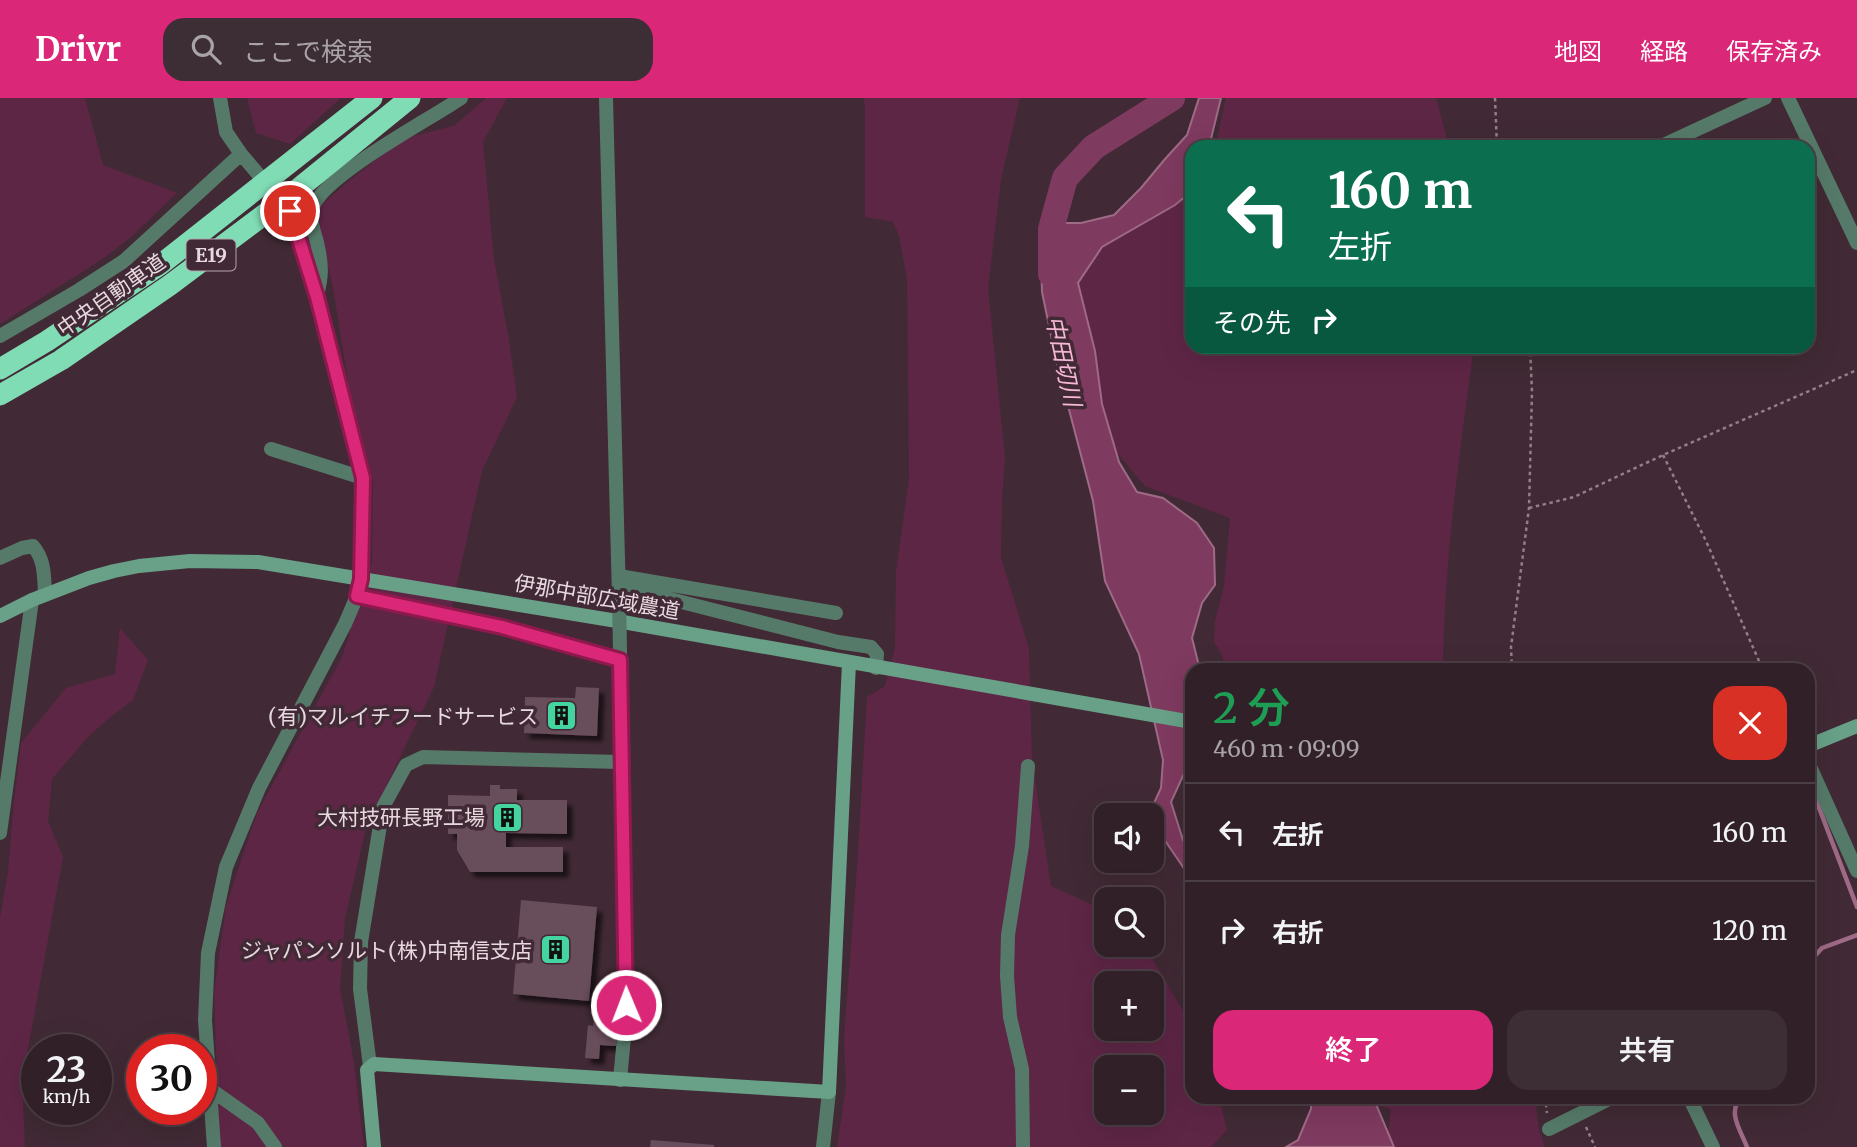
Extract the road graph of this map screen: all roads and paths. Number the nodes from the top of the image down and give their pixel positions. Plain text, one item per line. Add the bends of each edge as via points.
1 (220, 98) edge
2 (372, 98) edge
3 (410, 98) edge
4 (461, 98) edge
5 (606, 98) edge
6 (1495, 98) edge
7 (1765, 98) edge
8 (1788, 98) edge
9 (1497, 140) edge
10 (1674, 140) edge
11 (1808, 140) edge
12 (241, 154) junction
13 (1815, 155) edge
14 (258, 174) dead end
15 (290, 211) dead end
16 (1857, 243) edge
17 (317, 297) junction
18 (0, 336) edge
19 (1530, 354) edge
20 (0, 369) edge
21 (1857, 370) edge
22 (0, 395) edge
23 (271, 449) dead end
24 (1663, 456) junction
25 (363, 478) junction
26 (1529, 508) junction
27 (0, 558) edge
28 (361, 579) junction
29 (619, 586) junction
30 (357, 596) junction
31 (39, 597) junction
32 (836, 613) dead end
33 (0, 615) edge
34 (620, 656) junction
35 (849, 663) junction
36 (1512, 663) edge
37 (1760, 663) edge
38 (876, 668) junction
39 (1185, 721) edge
40 (1857, 726) edge
41 (1815, 743) edge
42 (621, 762) junction
43 (1028, 766) dead end
44 (1815, 778) edge
45 (0, 833) edge
46 (1857, 871) edge
47 (206, 1034) edge
48 (370, 1066) junction
49 (620, 1080) junction
50 (829, 1093) junction
51 (217, 1094) edge
52 (1600, 1104) edge
53 (1692, 1104) edge
54 (1580, 1115) junction
55 (212, 1125) edge
56 (1549, 1129) dead end
57 (214, 1147) edge
58 (275, 1147) edge
59 (374, 1147) edge
60 (823, 1147) edge
61 (1023, 1147) edge
62 (1595, 1147) edge
63 (1713, 1147) edge

1 - 12 street via 226,132
2 - 20 highway, 中央自動車道 / E19 via 160,265
3 - 22 highway, 中央自動車道 / E19 via 170,285 61,360
4 - 17 street via 369,155 318,197 311,219 322,276
5 - 29 street
6 - 9 path
7 - 10 street
8 - 11 street
12 - 14 street
12 - 18 street via 124,261
13 - 16 street
15 - 17 street
17 - 25 street
19 - 26 path
21 - 24 path
23 - 25 street
24 - 26 path via 1574,497
24 - 37 path
25 - 28 street
26 - 36 path
27 - 31 street via 33,546 43,566
28 - 30 street
28 - 31 street, 伊那中部広域農道 via 258,562 190,561 114,571
28 - 35 street, 伊那中部広域農道
29 - 32 street
29 - 34 street, bridge
29 - 38 street via 871,648 877,654
30 - 34 street
30 - 47 street via 259,788 226,867 208,953
31 - 33 street, 伊那中部広域農道
31 - 45 street
34 - 42 street
35 - 38 street, 伊那中部広域農道
35 - 50 street
38 - 39 street, 伊那中部広域農道
40 - 41 street
42 - 48 street via 423,757 406,765 383,807 361,942 360,989
42 - 49 street via 626,1005
43 - 61 street via 1007,975 1010,1017 1022,1069
44 - 46 street
48 - 49 street
48 - 59 street
49 - 50 street
50 - 60 street
51 - 58 street via 258,1123
52 - 54 street
53 - 63 street
54 - 56 street
54 - 62 path
55 - 57 street

